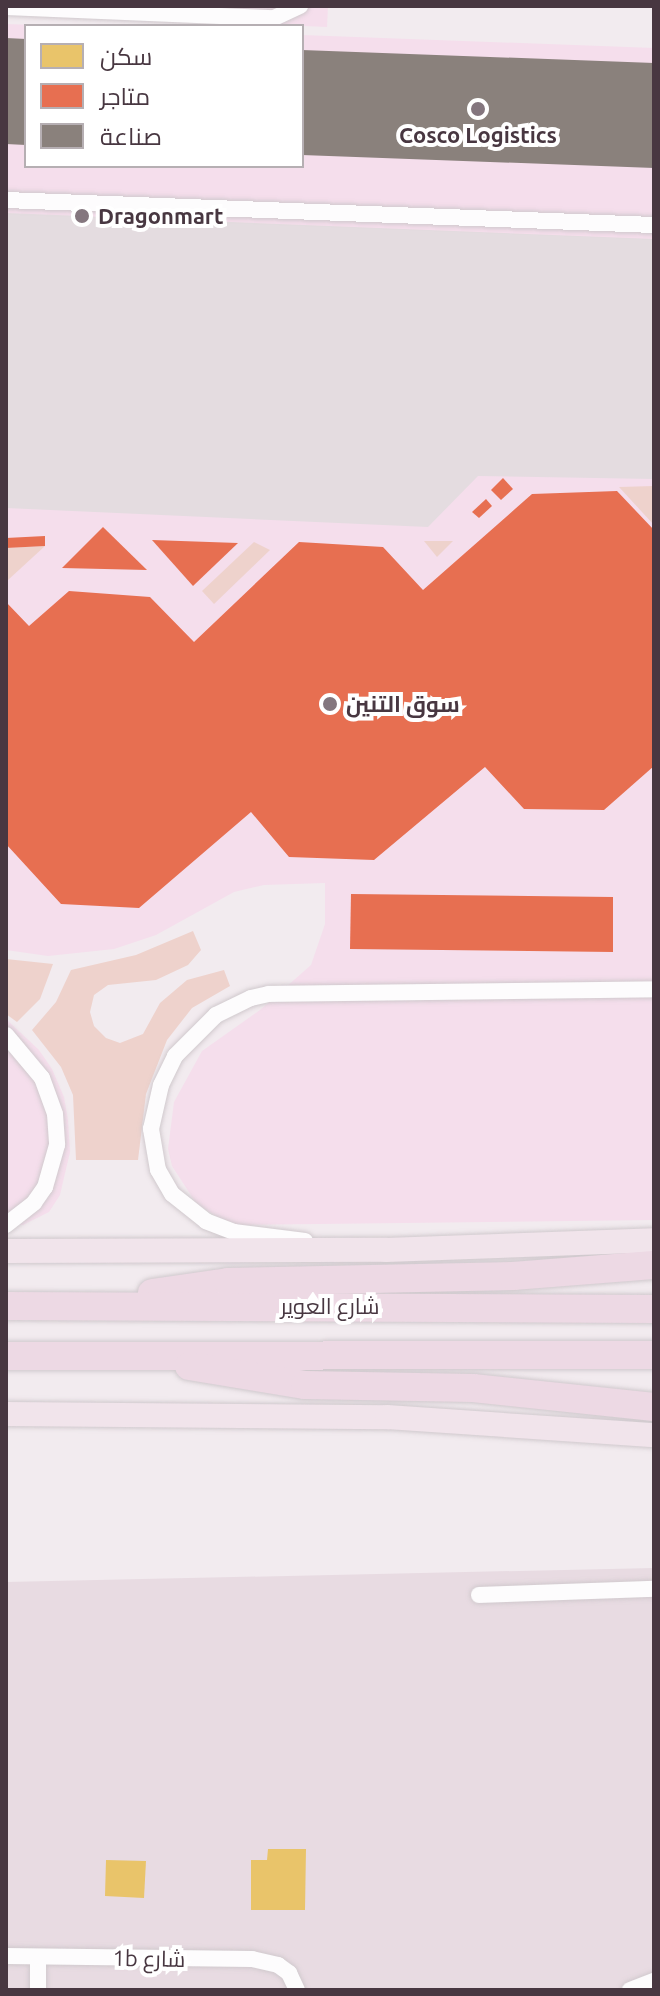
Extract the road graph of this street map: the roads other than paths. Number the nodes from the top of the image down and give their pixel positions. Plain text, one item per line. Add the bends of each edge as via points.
1 (300, 6) edge
2 (6, 7) edge
3 (6, 200) edge
4 (654, 225) edge
5 (654, 989) edge
6 (6, 1035) edge
7 (6, 1225) edge
8 (654, 1240) edge
9 (386, 1250) junction
10 (6, 1251) edge
11 (654, 1265) edge
12 (115, 1305) junction
13 (6, 1306) edge
14 (654, 1309) edge
15 (154, 1355) junction
16 (654, 1355) edge
17 (6, 1356) edge
18 (654, 1407) edge
19 (6, 1414) edge
20 (654, 1435) edge
21 (654, 1589) edge
22 (479, 1595) dead end
23 (6, 1956) edge
24 (38, 1957) junction
25 (654, 1981) edge
26 (38, 1990) edge
27 (297, 1990) edge
28 (630, 1990) edge

1 - 2 street via 274,18
3 - 4 street
5 - 9 street via 269,994 233,1006 201,1027 175,1056 153,1116 154,1157 172,1194 206,1221 234,1232
6 - 7 street via 42,1078 55,1114 57,1145 45,1187
8 - 9 main road
9 - 10 main road
11 - 12 highway via 513,1276 228,1282 171,1288
12 - 13 highway, شارع العوير
12 - 14 highway, شارع العوير
15 - 16 highway
15 - 17 highway
15 - 18 highway via 267,1381 473,1388
19 - 20 main road via 387,1417
21 - 22 street
23 - 24 street, 1b شارع
24 - 26 street
24 - 27 street, 1b شارع via 252,1959 278,1965
25 - 28 street

